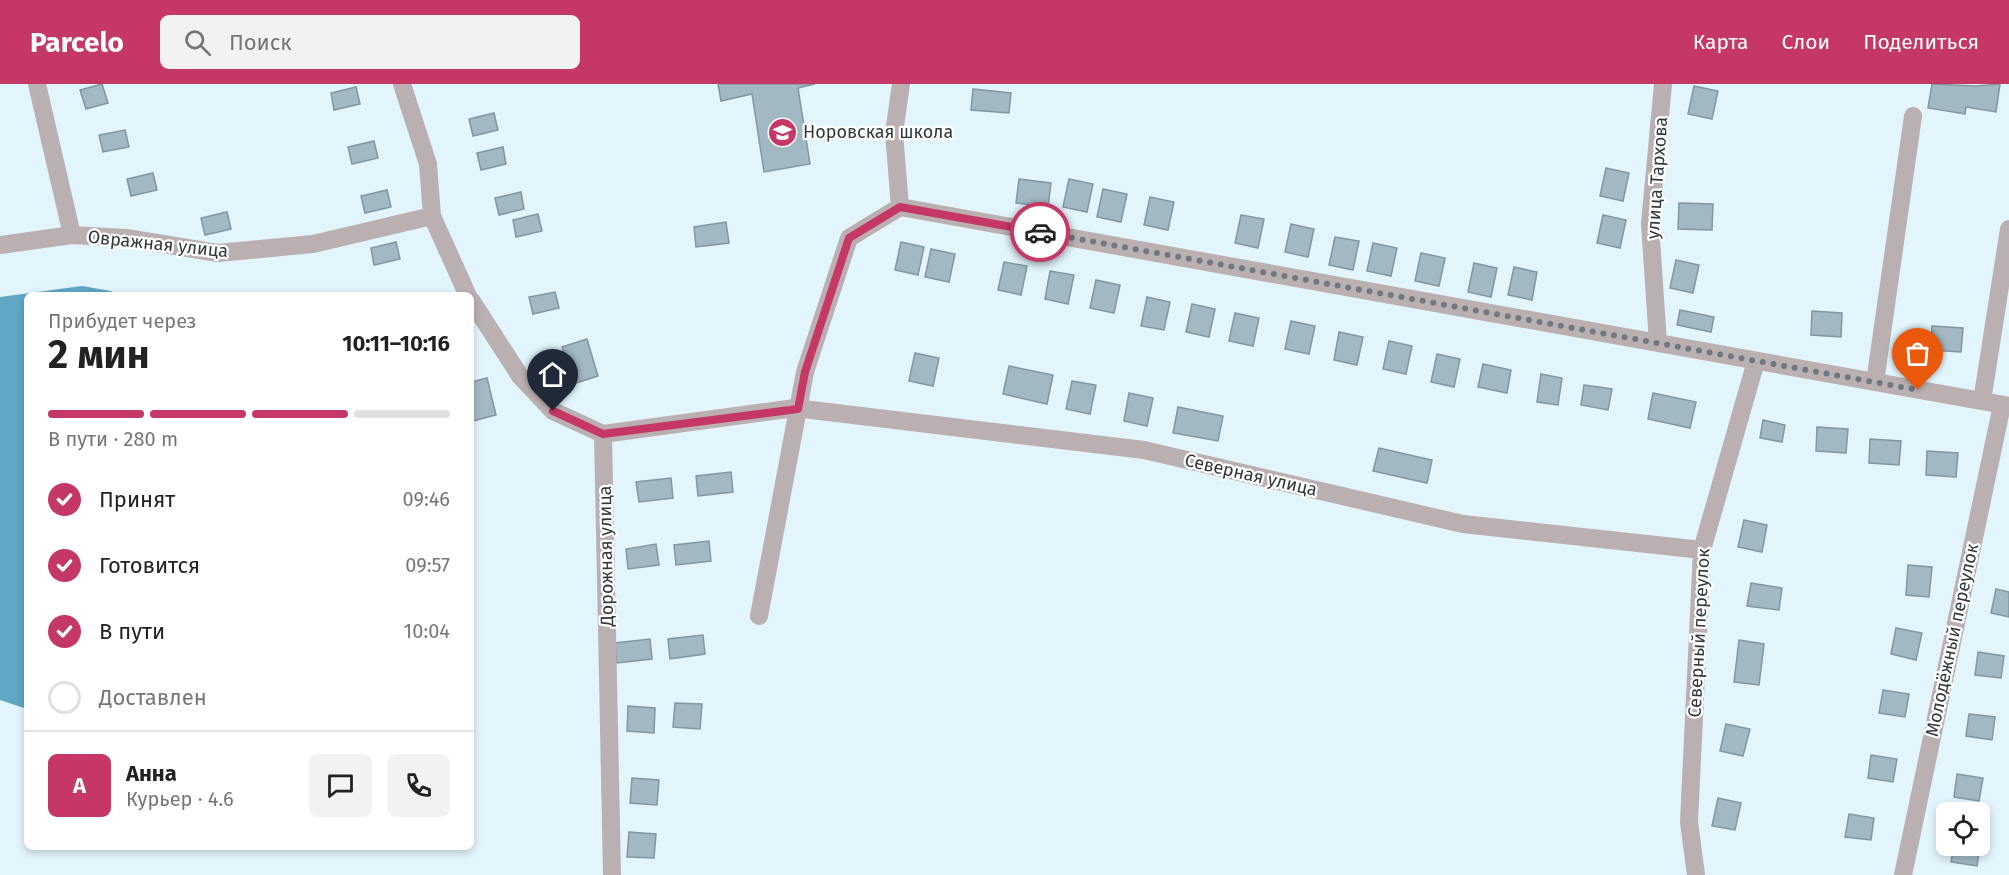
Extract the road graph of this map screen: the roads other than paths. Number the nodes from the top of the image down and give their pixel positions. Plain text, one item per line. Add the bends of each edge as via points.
1 (38, 84) edge
2 (402, 84) edge
3 (901, 84) edge
4 (1663, 84) edge
5 (1913, 116) dead end
6 (900, 207) junction
7 (432, 216) junction
8 (2009, 229) edge
9 (72, 235) junction
10 (0, 245) edge
11 (466, 292) edge
12 (474, 305) edge
13 (1658, 343) junction
14 (1755, 361) junction
15 (1875, 382) junction
16 (1982, 401) junction
17 (2006, 406) edge
18 (798, 409) junction
19 (603, 434) junction
20 (1702, 550) junction
21 (759, 616) dead end
22 (612, 875) edge
23 (1696, 875) edge
24 (1903, 875) edge

1 - 9 street, Овражная улица
2 - 7 street via 428,164
3 - 6 street via 894,133
4 - 13 street, улица Тархова via 1650,225
5 - 15 street
6 - 13 street
6 - 18 street via 849,238 805,372
7 - 9 street, Овражная улица via 314,243 218,253 126,238
7 - 11 street
8 - 16 street
9 - 10 street
12 - 19 street via 520,376 553,411
13 - 14 street
14 - 15 street
14 - 20 street, Северный переулок
15 - 16 street
16 - 17 street
17 - 24 street, Молодёжный переулок
18 - 19 street
18 - 20 street, Северная улица via 1144,450 1463,524
18 - 21 street
19 - 22 street, Дорожная улица
20 - 23 street, Северный переулок via 1689,822

